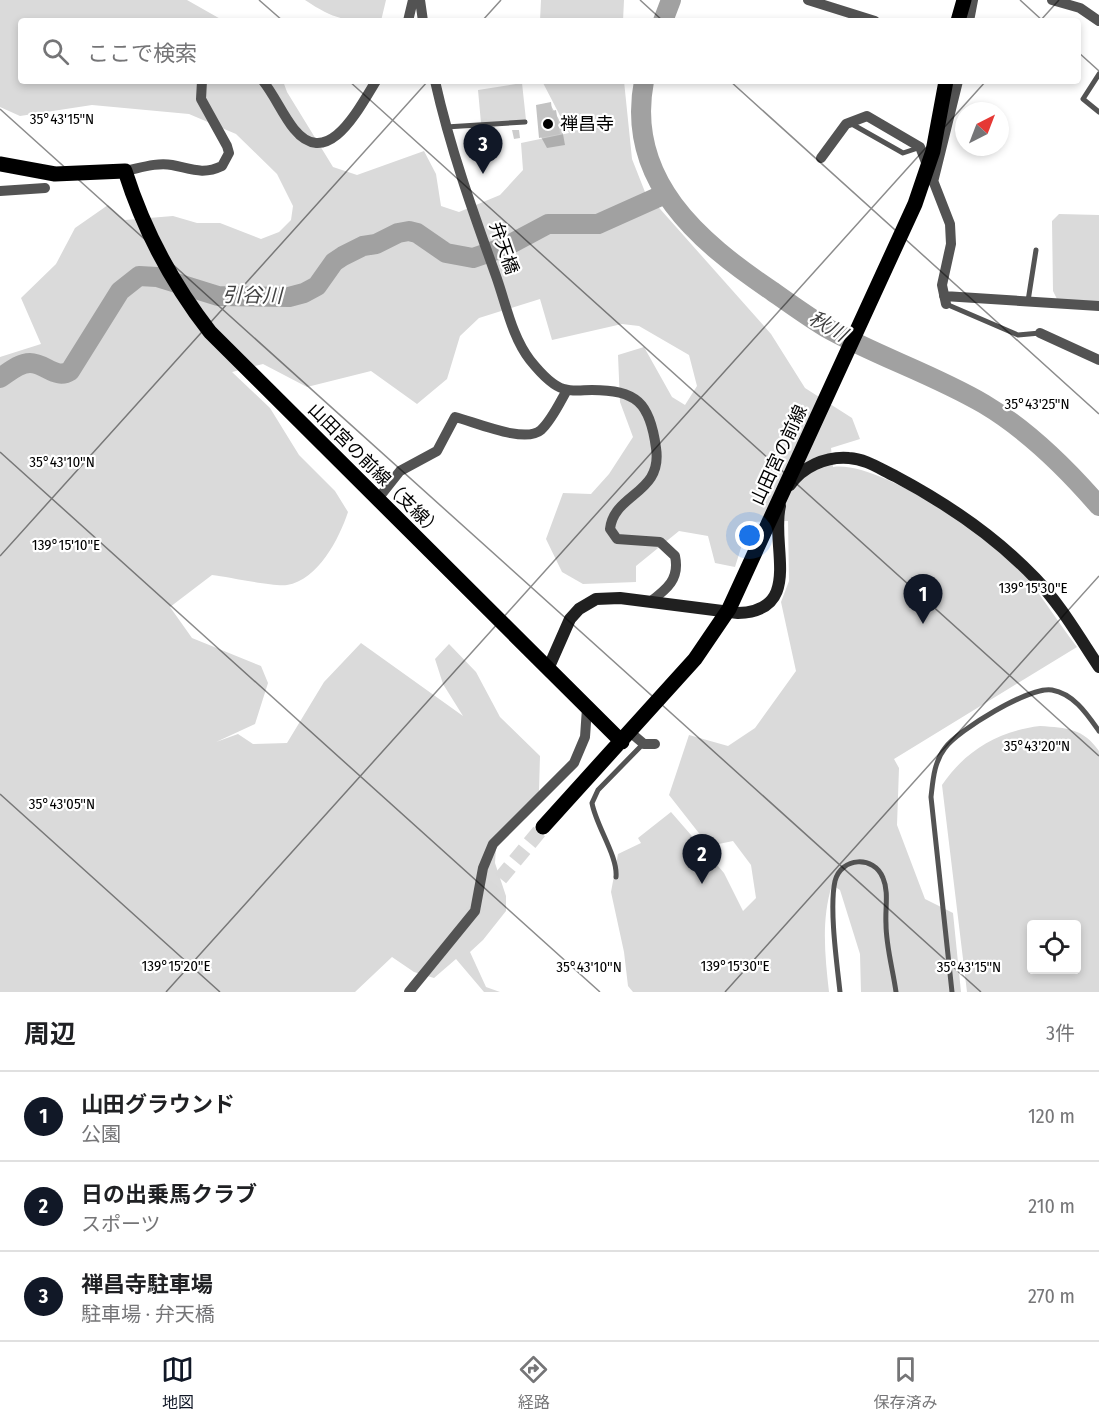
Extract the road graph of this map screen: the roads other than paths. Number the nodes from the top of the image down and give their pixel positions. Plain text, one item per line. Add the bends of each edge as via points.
1 (413, 0) edge
2 (420, 0) edge
3 (808, 0) edge
4 (963, 0) edge
5 (1052, 0) edge
6 (409, 18) edge
7 (423, 18) edge
8 (865, 18) edge
9 (959, 18) edge
10 (968, 18) edge
11 (1099, 21) edge
12 (1099, 74) edge
13 (202, 84) edge
14 (265, 84) edge
15 (374, 84) edge
16 (436, 84) edge
17 (945, 84) edge
18 (957, 84) edge
19 (1099, 112) edge
20 (525, 122) dead end
21 (445, 127) junction
22 (821, 158) dead end
23 (0, 164) edge
24 (125, 171) junction
25 (933, 182) junction
26 (45, 188) dead end
27 (0, 191) edge
28 (1036, 250) dead end
29 (945, 300) junction
30 (1028, 301) junction
31 (1099, 306) edge
32 (1040, 333) joint
33 (1099, 360) edge
34 (567, 390) junction
35 (377, 500) junction
36 (650, 602) junction
37 (1099, 667) edge
38 (548, 669) junction
39 (587, 708) junction
40 (1099, 731) edge
41 (627, 737) junction
42 (650, 744) joint
43 (543, 827) tunnel mouth
44 (616, 877) dead end
45 (409, 992) edge
46 (840, 992) edge
47 (896, 992) edge
48 (952, 992) edge

1 - 6 street
2 - 7 street
3 - 8 street
4 - 9 main road
4 - 10 street
5 - 11 street via 1080,8
12 - 19 lane via 1083,99
13 - 24 street via 201,99 227,146 227,160 196,172 172,165
14 - 15 street via 292,127 307,142 315,144 331,139 351,120
16 - 21 street, 弁天橋
17 - 41 main road, 山田宮の前線 via 933,151 915,204 742,583 705,646
18 - 25 street
20 - 21 lane
21 - 34 street, 弁天橋 via 526,354 554,384
22 - 25 street via 850,123 867,116 918,144
23 - 24 main road via 55,174
24 - 35 main road, 山田宮の前線（支線） via 166,268 189,303 225,347
25 - 29 street via 950,224 951,244 942,285
26 - 27 street
28 - 30 lane
29 - 30 street
29 - 32 lane via 1018,335
30 - 31 street
32 - 33 street
34 - 35 street via 535,434 519,435 455,417 437,451 400,471
34 - 36 street via 613,390 632,395 639,401 654,433 657,451 653,475 642,490 620,506 611,518 610,529 617,539 660,542 675,556 677,574 669,587
35 - 38 main road, 山田宮の前線（支線）
36 - 37 street via 738,613 763,607 776,593 780,579 778,514 786,490 795,477 814,464 853,458 872,464 942,502 1010,554 1047,592
36 - 38 street via 608,597 583,606 568,623
38 - 39 main road, 山田宮の前線（支線）
39 - 41 main road, 山田宮の前線（支線）
39 - 45 street via 585,737 574,763 494,844 483,868 475,911
40 - 48 lane via 1075,702 1048,689 1015,700 972,724 944,749 933,773 931,797
41 - 42 street
41 - 43 main road, 山田宮の前線
42 - 44 lane via 598,790 592,803
46 - 47 lane via 835,882 846,866 861,862 875,866 884,880

